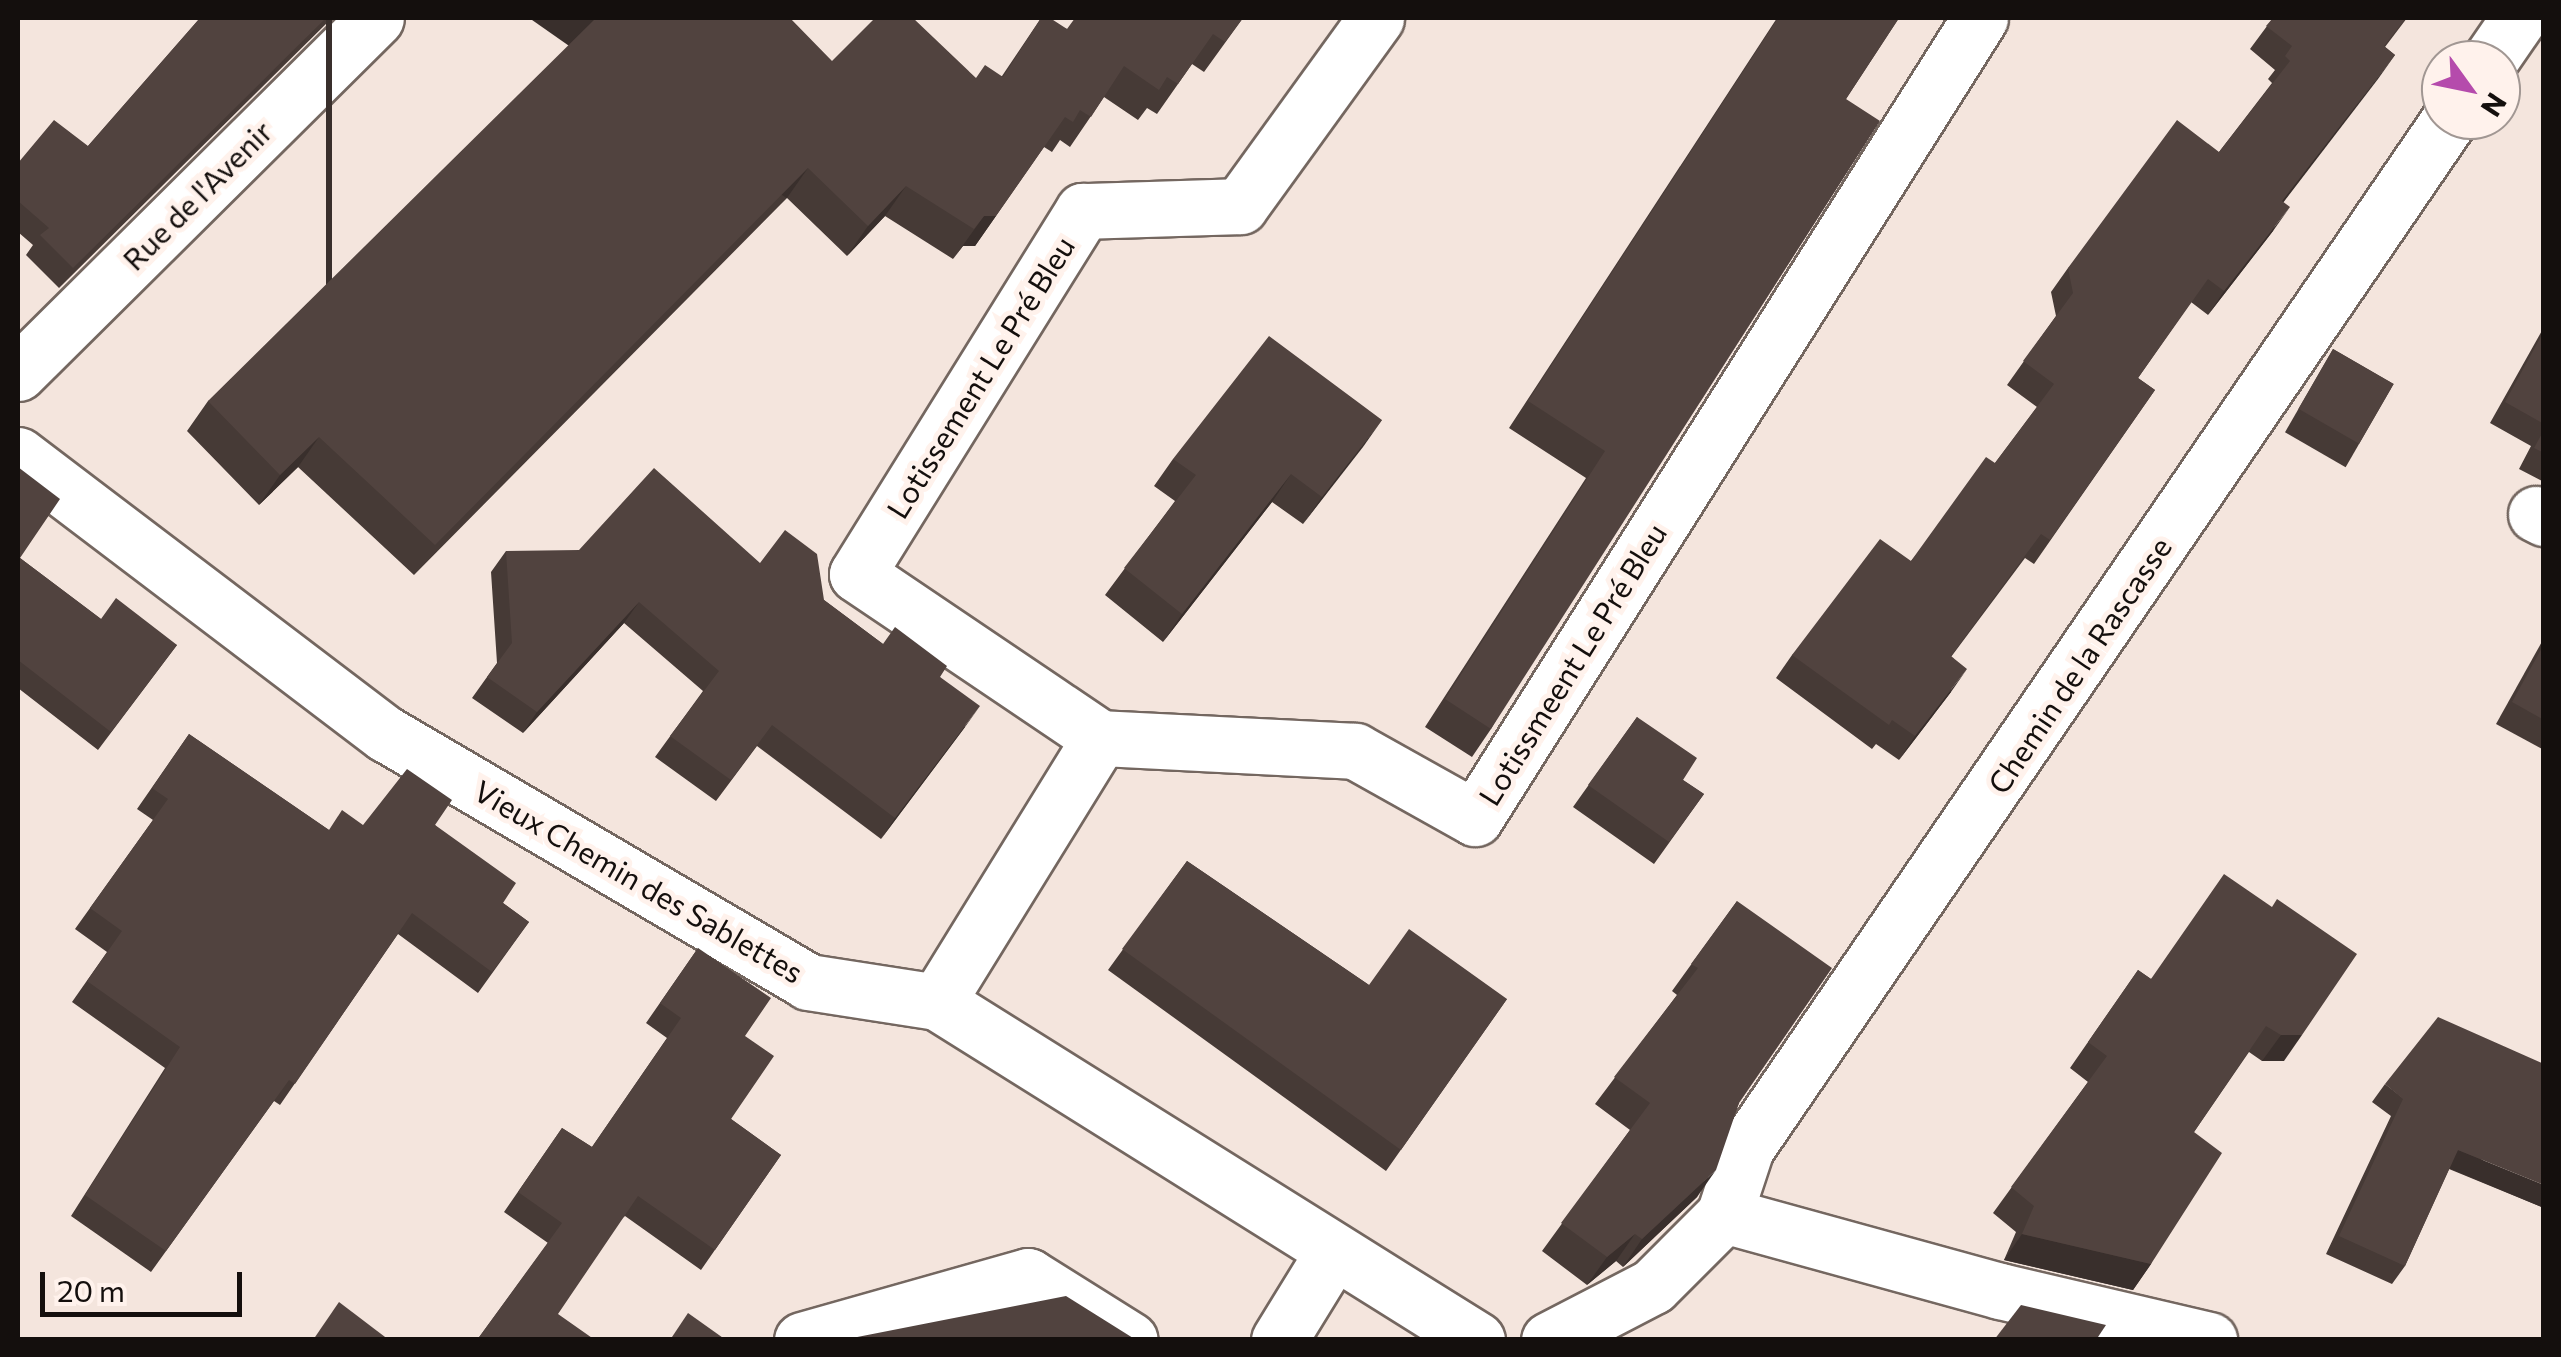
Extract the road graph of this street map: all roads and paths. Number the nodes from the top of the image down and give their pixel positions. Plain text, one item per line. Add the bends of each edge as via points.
1 (376, 18) edge
2 (1376, 18) edge
3 (1980, 18) edge
4 (2518, 18) edge
5 (2503, 40) edge
6 (2435, 140) edge
7 (18, 373) edge
8 (18, 455) edge
9 (1100, 738) junction
10 (937, 1002) junction
11 (1724, 1215) junction
12 (1332, 1254) junction
13 (1464, 1332) edge
14 (802, 1340) edge
15 (1130, 1340) edge
16 (1279, 1340) edge
17 (1549, 1340) edge
18 (2209, 1340) edge

1 - 7 street, Rue de l'Avenir
2 - 9 street, Lotissement Le Pré Bleu via 1240,206 1083,212 857,574
3 - 9 street, Lotissmeent Le Pré Bleu via 1475,818 1355,751
4 - 5 street
6 - 11 street, Chemin de la Rascasse via 1746,1148
8 - 10 street, Vieux Chemin des Sablettes via 386,734 808,982
9 - 10 street
10 - 12 street, Vieux Chemin des Sablettes
11 - 17 street via 1653,1286
11 - 18 street via 2000,1292
12 - 13 street, Vieux Chemin des Sablettes
12 - 16 street
14 - 15 street via 1028,1276

